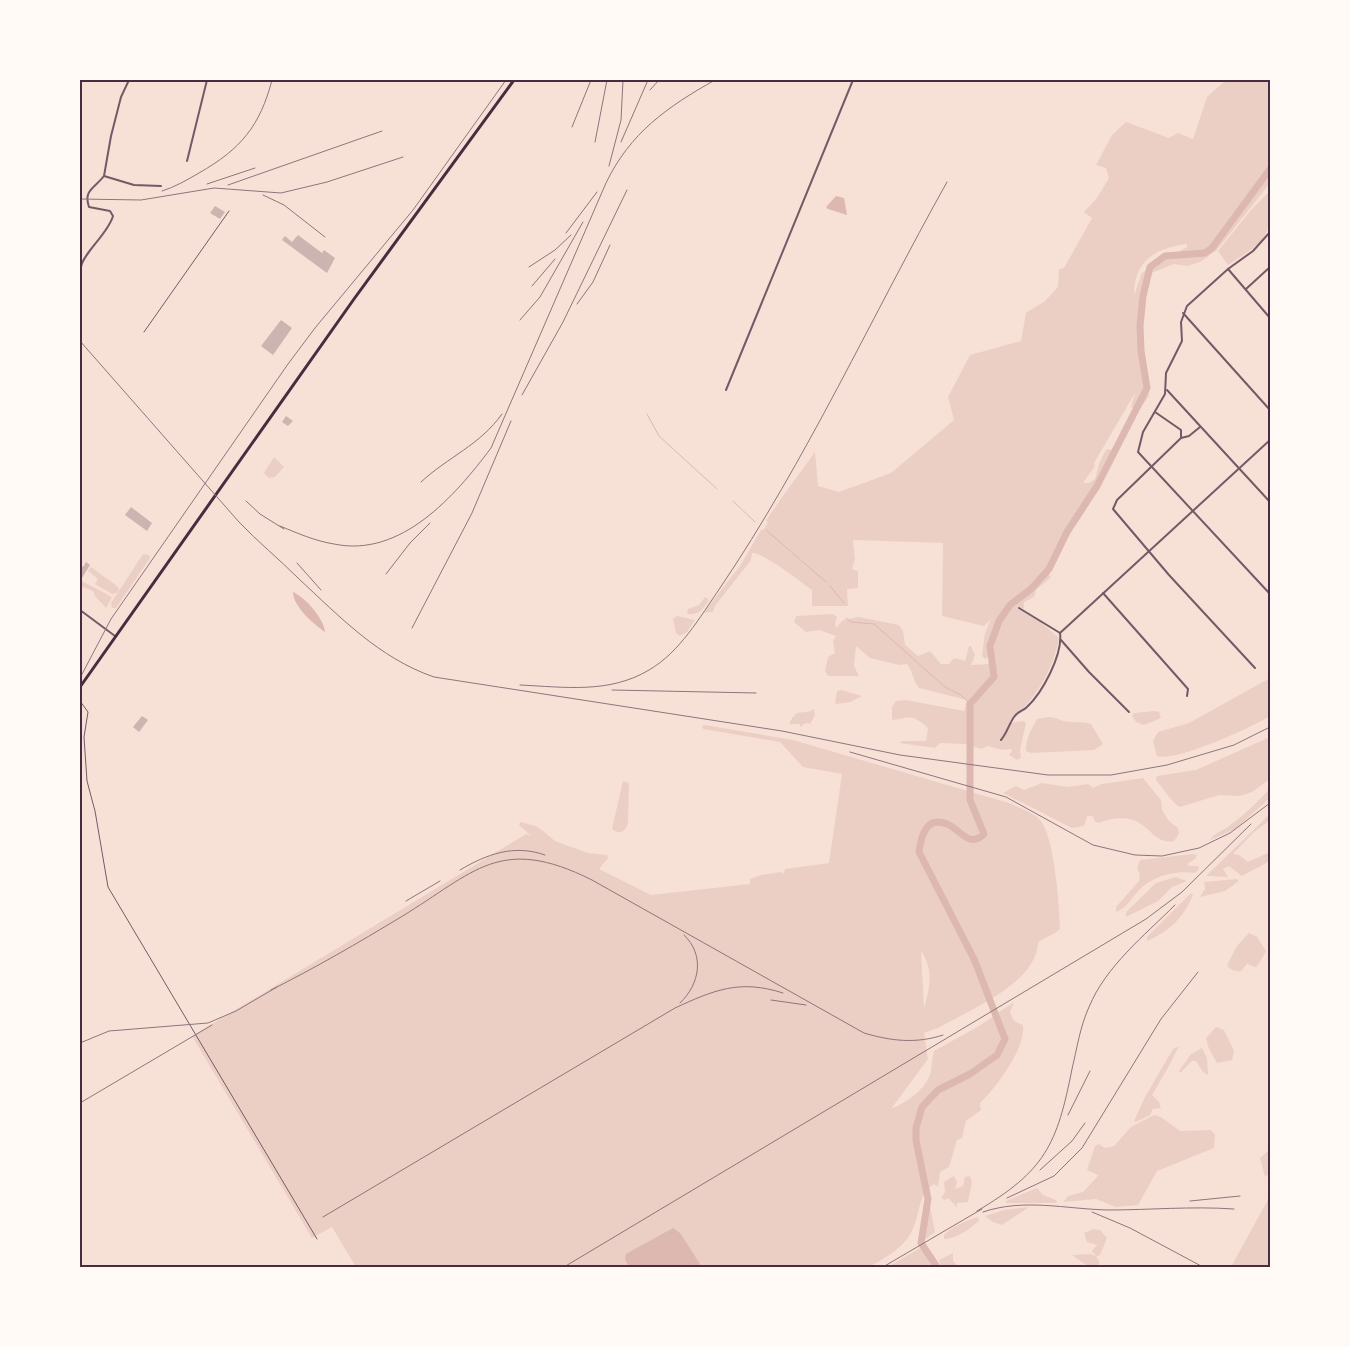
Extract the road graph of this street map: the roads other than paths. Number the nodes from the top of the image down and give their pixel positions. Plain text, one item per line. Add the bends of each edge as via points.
1 (129, 80) edge
2 (207, 80) edge
3 (514, 80) edge
4 (853, 80) edge
5 (187, 161) dead end
6 (104, 176) junction
7 (161, 186) dead end
8 (229, 211) dead end
9 (1270, 232) edge
10 (82, 267) dead end
11 (1270, 267) edge
12 (1228, 269) junction
13 (1246, 289) junction
14 (1183, 313) junction
15 (1270, 318) edge
16 (144, 332) dead end
17 (1166, 389) junction
18 (726, 390) dead end
19 (1270, 410) edge
20 (1154, 412) junction
21 (1201, 426) junction
22 (1181, 438) junction
23 (1270, 440) edge
24 (1153, 466) junction
25 (1238, 469) junction
26 (1270, 502) edge
27 (1194, 510) junction
28 (1148, 552) junction
29 (1103, 593) junction
30 (1270, 594) edge
31 (1019, 608) dead end
32 (80, 610) edge
33 (1060, 634) junction
34 (117, 637) junction
35 (1061, 640) junction
36 (1254, 668) dead end
37 (80, 687) edge
38 (1187, 696) dead end
39 (80, 701) edge
40 (1129, 712) dead end
41 (1001, 740) dead end
42 (317, 1238) dead end

1 - 6 street via 121,97
2 - 5 street
3 - 34 main road via 314,356
4 - 18 street
6 - 7 street via 134,185
6 - 10 street via 87,195 89,207 110,211 111,223 84,258
8 - 16 lane
9 - 12 street via 1253,251
11 - 13 street
12 - 13 street
12 - 14 street
13 - 15 street
14 - 17 street via 1182,341 1168,366
14 - 19 street
17 - 20 street
17 - 21 street
20 - 22 street via 1181,430
20 - 24 street via 1143,432 1138,452
21 - 22 street via 1193,434
21 - 25 street
22 - 24 street
23 - 25 street
24 - 27 street
24 - 28 street via 1113,506
25 - 26 street
25 - 27 street
27 - 28 street
27 - 30 street
28 - 29 street
28 - 36 street
29 - 33 street
29 - 38 street via 1188,689
31 - 33 street
32 - 34 street
33 - 35 street
34 - 37 main road
35 - 40 street
35 - 41 street via 1041,690 1013,718
39 - 42 lane via 88,712 84,737 87,781 108,887

